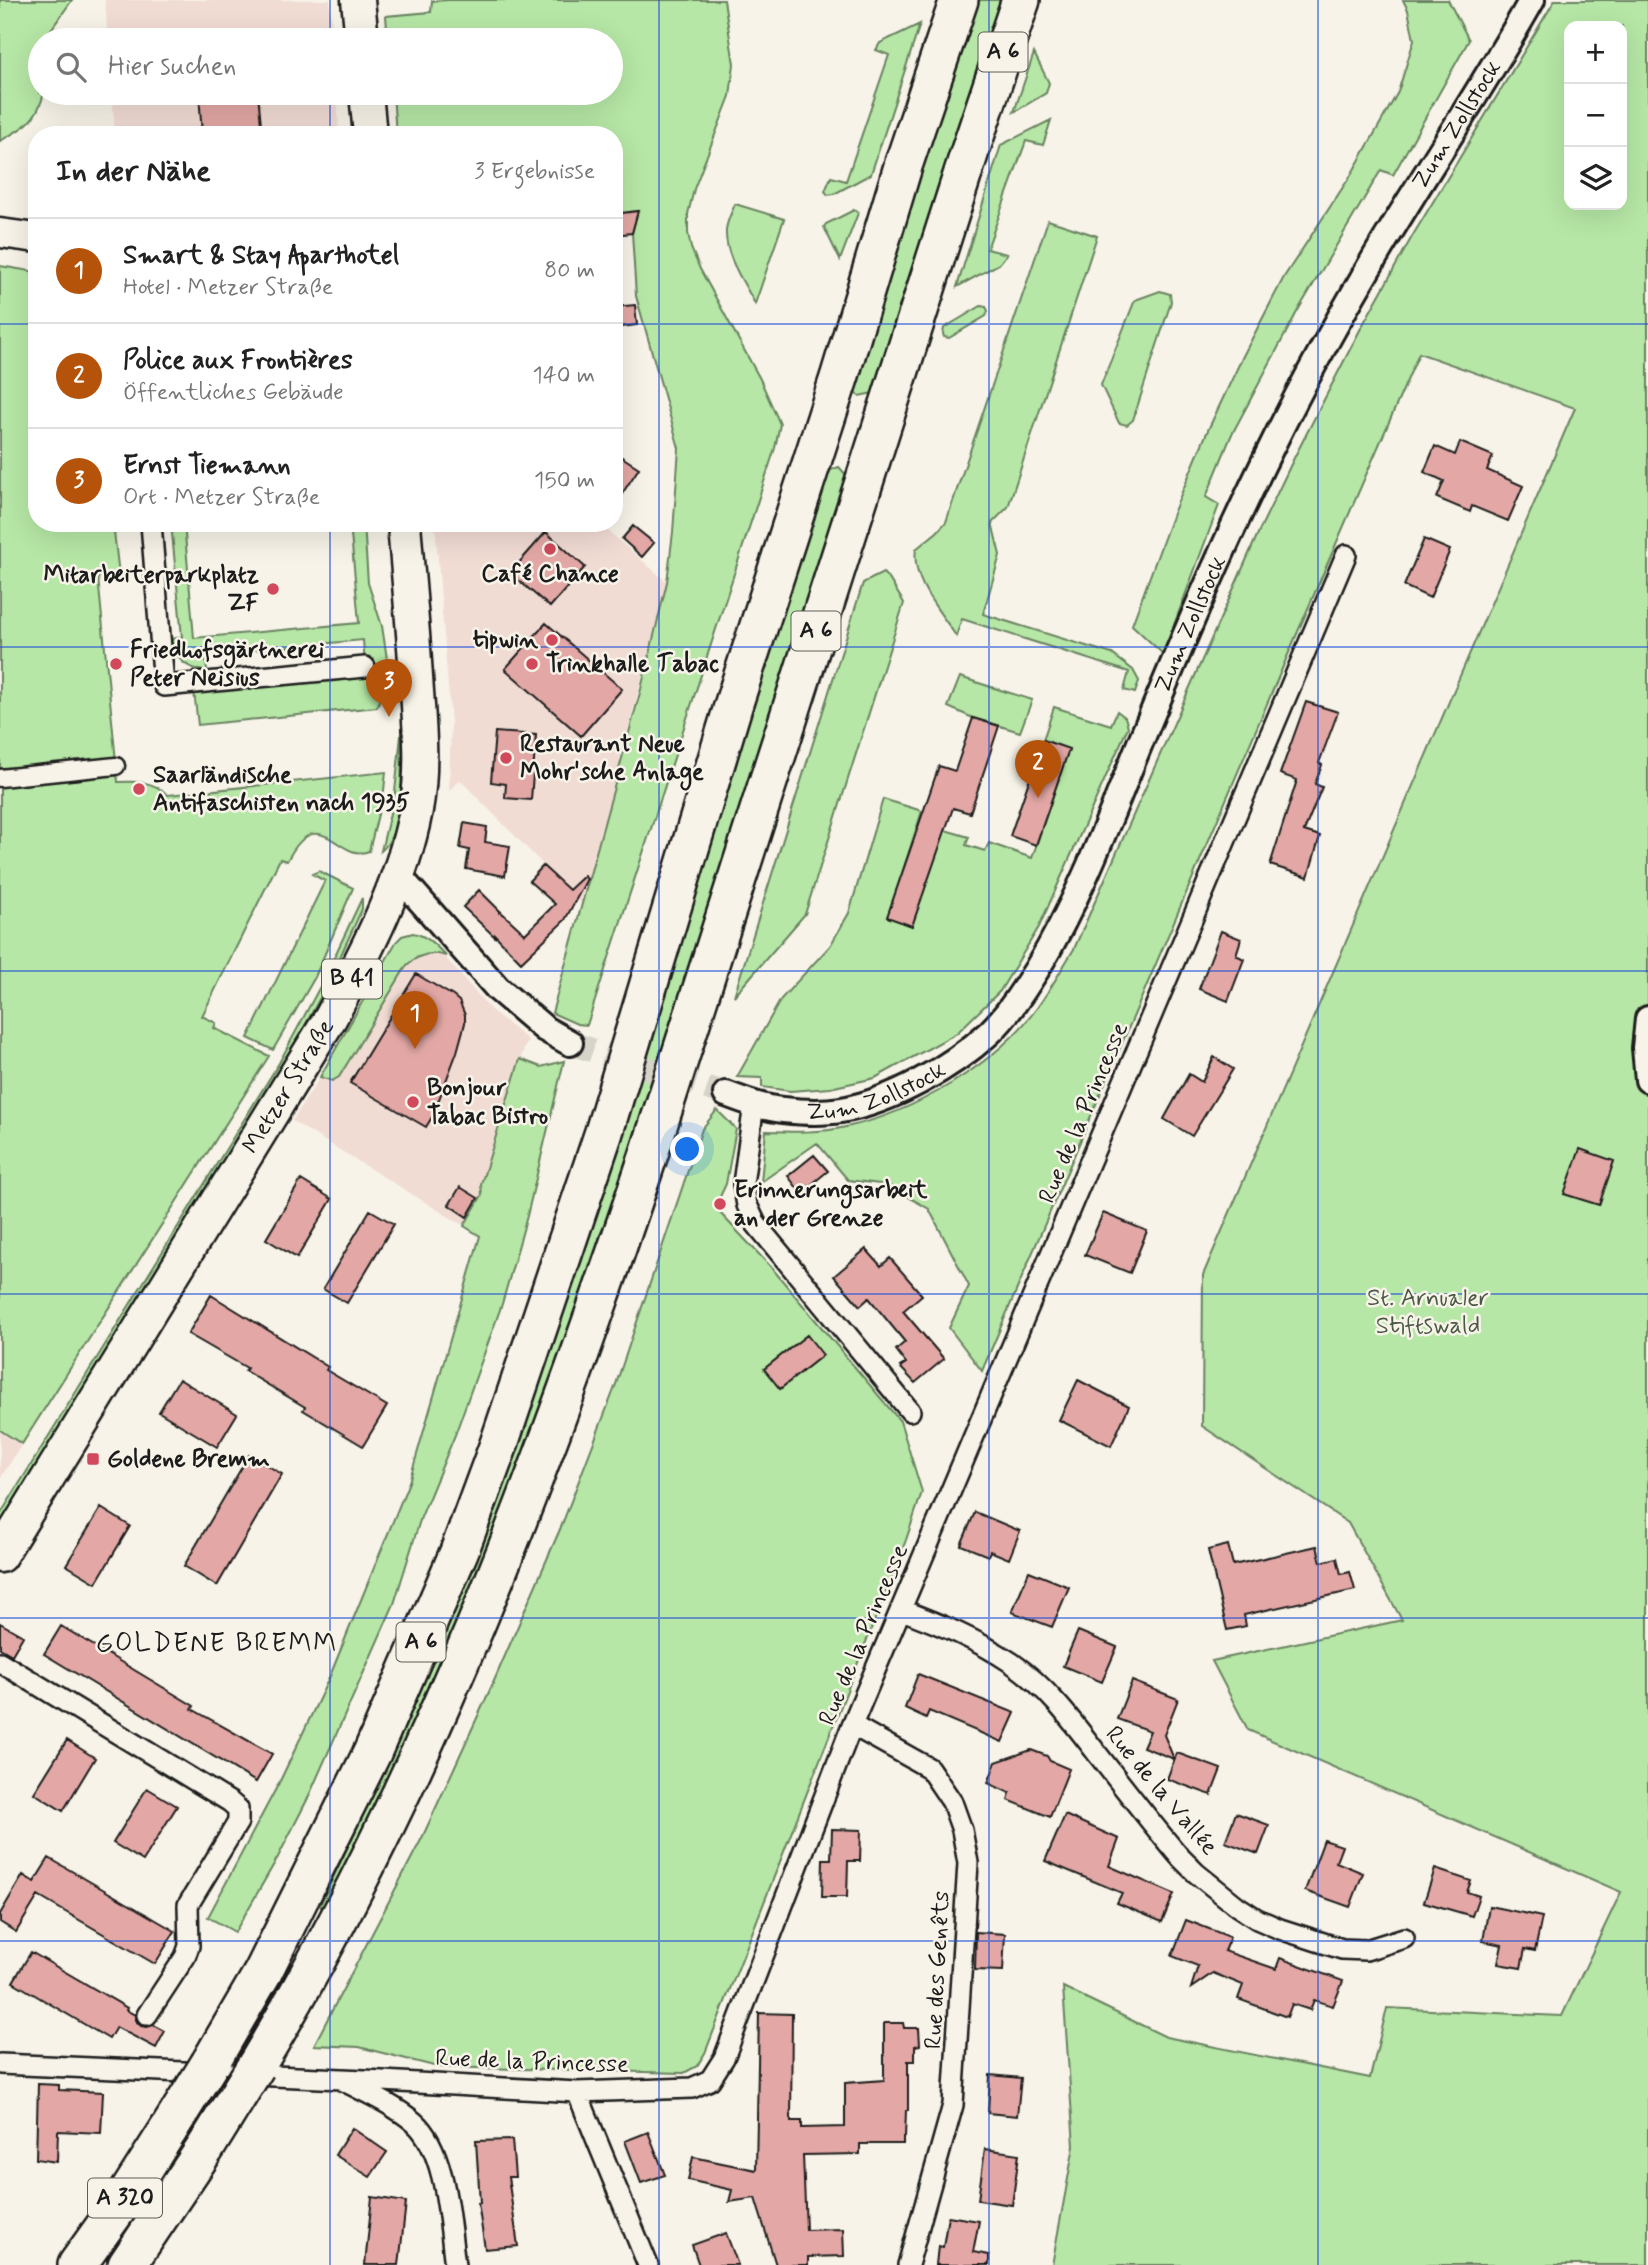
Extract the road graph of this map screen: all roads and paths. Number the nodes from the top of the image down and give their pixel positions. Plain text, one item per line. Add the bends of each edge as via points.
1 (358, 0) edge
2 (959, 0) edge
3 (1021, 0) edge
4 (1532, 0) edge
5 (361, 28) edge
6 (367, 105) edge
7 (369, 126) edge
8 (0, 233) edge
9 (28, 237) edge
10 (152, 532) edge
11 (409, 532) edge
12 (1346, 555) dead end
13 (365, 667) dead end
14 (116, 766) dead end
15 (0, 778) edge
16 (398, 875) junction
17 (1648, 1019) edge
18 (569, 1043) tunnel mouth
19 (1648, 1080) edge
20 (726, 1094) tunnel mouth
21 (754, 1104) junction
22 (911, 1411) dead end
23 (0, 1556) edge
24 (902, 1610) junction
25 (0, 1662) edge
26 (852, 1725) junction
27 (1404, 1938) dead end
28 (147, 2015) dead end
29 (210, 2063) joint
30 (0, 2064) edge
31 (256, 2066) joint
32 (340, 2078) junction
33 (577, 2092) junction
34 (77, 2265) edge
35 (127, 2265) edge
36 (455, 2265) edge
37 (648, 2265) edge
38 (908, 2265) edge

1 - 5 main road
2 - 29 highway, A 6 via 734,703 604,1132 499,1444 459,1552 377,1741 328,1844
3 - 31 highway, A 6 via 648,1157 538,1473 456,1672 368,1863
4 - 21 street, Zum Zollstock via 1369,267 1298,394 1192,620 1092,859 1055,938 1022,993 990,1032 902,1090 840,1111 779,1110
6 - 7 main road
8 - 9 main road
10 - 13 street via 164,686
11 - 16 main road, Metzer Straße / B 41 via 421,764 416,810
12 - 24 street, Rue de la Princesse
14 - 15 street
16 - 18 street via 498,989
16 - 23 main road, Metzer Straße / B 41 via 365,956 295,1078
17 - 19 street
20 - 21 street, Zum Zollstock
21 - 22 street via 743,1184 756,1224
24 - 26 street, Rue de la Princesse
24 - 27 street, Rue de la Vallée via 984,1645 1045,1690 1179,1856 1257,1919 1342,1949 1366,1950
25 - 28 street via 238,1810 239,1822 188,1906 190,1939 185,1957
26 - 33 street, Rue de la Princesse via 724,2058 710,2080 692,2088
26 - 38 street, Rue des Genêts via 929,1768 951,1802 968,1863 953,2105
29 - 34 highway, A 320, bridge
30 - 32 street, Rue de la Princesse
31 - 35 highway, A 320, bridge
32 - 33 street, Rue de la Princesse
32 - 36 street via 415,2123 430,2144 441,2167
33 - 37 street

